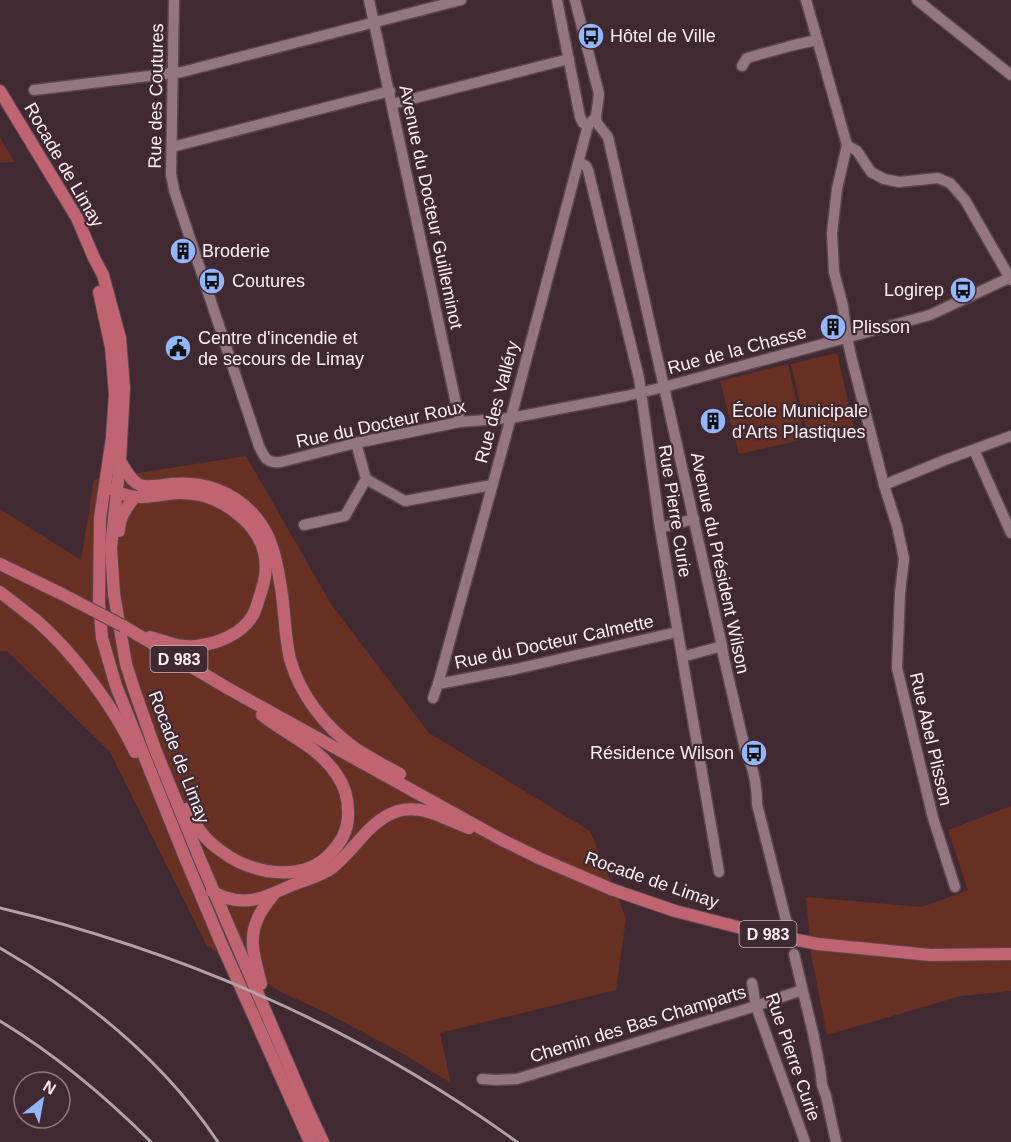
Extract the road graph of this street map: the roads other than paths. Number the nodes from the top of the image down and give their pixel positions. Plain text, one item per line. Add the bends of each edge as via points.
1 (174, 0) edge
2 (369, 0) edge
3 (461, 0) edge
4 (557, 0) edge
5 (575, 0) edge
6 (806, 0) edge
7 (917, 0) edge
8 (374, 23) junction
9 (817, 40) junction
10 (568, 59) junction
11 (742, 66) dead end
12 (172, 73) junction
13 (1011, 75) edge
14 (34, 90) dead end
15 (0, 91) edge
16 (390, 91) junction
17 (393, 104) junction
18 (596, 117) junction
19 (588, 126) junction
20 (847, 145) junction
21 (172, 147) junction
22 (579, 162) junction
23 (94, 258) junction
24 (1011, 278) edge
25 (848, 338) junction
26 (664, 387) junction
27 (640, 393) junction
28 (511, 418) junction
29 (460, 422) junction
30 (1011, 436) edge
31 (356, 442) junction
32 (975, 450) junction
33 (120, 461) junction
34 (270, 462) joint
35 (366, 480) junction
36 (884, 484) junction
37 (140, 485) junction
38 (492, 485) junction
39 (111, 489) junction
40 (134, 498) junction
41 (694, 519) junction
42 (304, 525) dead end
43 (660, 528) junction
44 (1011, 533) edge
45 (0, 564) edge
46 (0, 592) edge
47 (116, 610) junction
48 (126, 628) junction
49 (677, 632) junction
50 (722, 646) junction
51 (682, 657) junction
52 (438, 684) junction
53 (229, 689) junction
54 (433, 698) dead end
55 (155, 749) junction
56 (441, 806) junction
57 (173, 827) junction
58 (502, 840) junction
59 (186, 860) junction
60 (719, 872) dead end
61 (955, 887) dead end
62 (216, 894) junction
63 (274, 894) junction
64 (787, 924) dead end
65 (794, 954) dead end
66 (1011, 954) edge
67 (752, 983) dead end
68 (802, 990) junction
69 (756, 1006) junction
70 (269, 1017) junction
71 (482, 1079) dead end
72 (310, 1142) edge
73 (324, 1142) edge
74 (805, 1142) edge
75 (836, 1142) edge

1 - 12 street, Rue des Coutures
2 - 8 street, Avenue du Docteur Guilleminot
3 - 8 street
4 - 10 street
5 - 18 street, Avenue du Président Wilson via 599,94
6 - 9 street, Rue Abel Plisson
7 - 13 street
8 - 12 street
8 - 16 street, Avenue du Docteur Guilleminot
9 - 11 street via 747,58
9 - 20 street, Rue Abel Plisson
10 - 17 street
10 - 19 street via 580,117
12 - 14 street
12 - 21 street, Rue des Coutures
15 - 23 main road, Rocade de Limay via 77,218
16 - 17 street, Avenue du Docteur Guilleminot
16 - 21 street
17 - 29 street, Avenue du Docteur Guilleminot
18 - 19 street, Rue des Valléry
18 - 26 street, Avenue du Président Wilson via 608,137
19 - 22 street, Rue des Valléry
20 - 24 street via 871,172 884,179 899,182 938,178 950,183
20 - 25 street, Rue Abel Plisson via 832,232 834,272
21 - 34 street, Rue des Coutures via 174,190 259,446
22 - 27 street, Rue Pierre Curie via 588,170
22 - 28 street, Rue des Valléry
23 - 33 main road, Rocade de Limay via 103,275 120,338 124,388
23 - 39 main road, Rocade de Limay via 116,394
24 - 25 street, Rue de la Chasse via 930,315
25 - 26 street, Rue de la Chasse
25 - 36 street, Rue Abel Plisson
26 - 27 street, Rue de la Chasse
26 - 41 street, Avenue du Président Wilson
27 - 28 street, Rue du Docteur Roux
27 - 43 street, Rue Pierre Curie
28 - 29 street, Rue du Docteur Roux
28 - 38 street, Rue des Valléry
29 - 31 street, Rue du Docteur Roux
30 - 32 street
31 - 34 street, Rue du Docteur Roux
31 - 35 street
32 - 36 street
32 - 44 street
33 - 37 main road
33 - 39 main road, Rocade de Limay
35 - 38 street via 405,501
35 - 42 street via 345,516
36 - 61 street, Rue Abel Plisson via 904,559 897,668 933,818
37 - 39 main road
37 - 56 main road via 200,484 222,491 253,513 272,543 290,657 309,700 335,733 407,778
38 - 52 street, Rue des Valléry
39 - 40 main road
39 - 47 main road, Rocade de Limay
39 - 57 main road, Rocade de Limay via 100,518 102,638 116,686
40 - 47 main road via 119,522
40 - 48 main road via 179,493 202,495 221,503 255,531 266,556 267,570 253,615 230,636 208,644 178,646
41 - 43 street
41 - 50 street, Avenue du Président Wilson
43 - 49 street, Rue Pierre Curie
45 - 48 main road, D 983, bridge
46 - 57 main road via 56,639 109,705
47 - 55 main road, Rocade de Limay via 124,654
48 - 53 main road, D 983
49 - 51 street, Rue Pierre Curie
49 - 52 street, Rue du Docteur Calmette
50 - 51 street
50 - 64 street, Avenue du Président Wilson
51 - 60 street, Rue Pierre Curie
52 - 54 street, Rue des Valléry
53 - 55 main road via 305,743 338,776 347,797 348,823 338,847 327,858 309,868 284,872 241,863 221,851 199,832
53 - 56 main road, D 983
55 - 62 main road, Rocade de Limay
56 - 58 main road, D 983
57 - 59 main road, Rocade de Limay
58 - 63 main road via 429,812 409,809 378,821 324,873
58 - 66 main road, Rocade de Limay / D 983 via 610,889 761,933 818,944 930,956
59 - 62 main road
59 - 72 main road, Rocade de Limay
62 - 63 main road via 244,901
62 - 70 main road, Rocade de Limay
63 - 70 main road via 257,918 252,936
65 - 68 street
67 - 69 street, Rue Pierre Curie
68 - 69 street, Chemin des Bas Champarts
68 - 75 street
69 - 71 street, Chemin des Bas Champarts via 517,1078
69 - 74 street, Rue Pierre Curie
70 - 73 main road, Rocade de Limay

